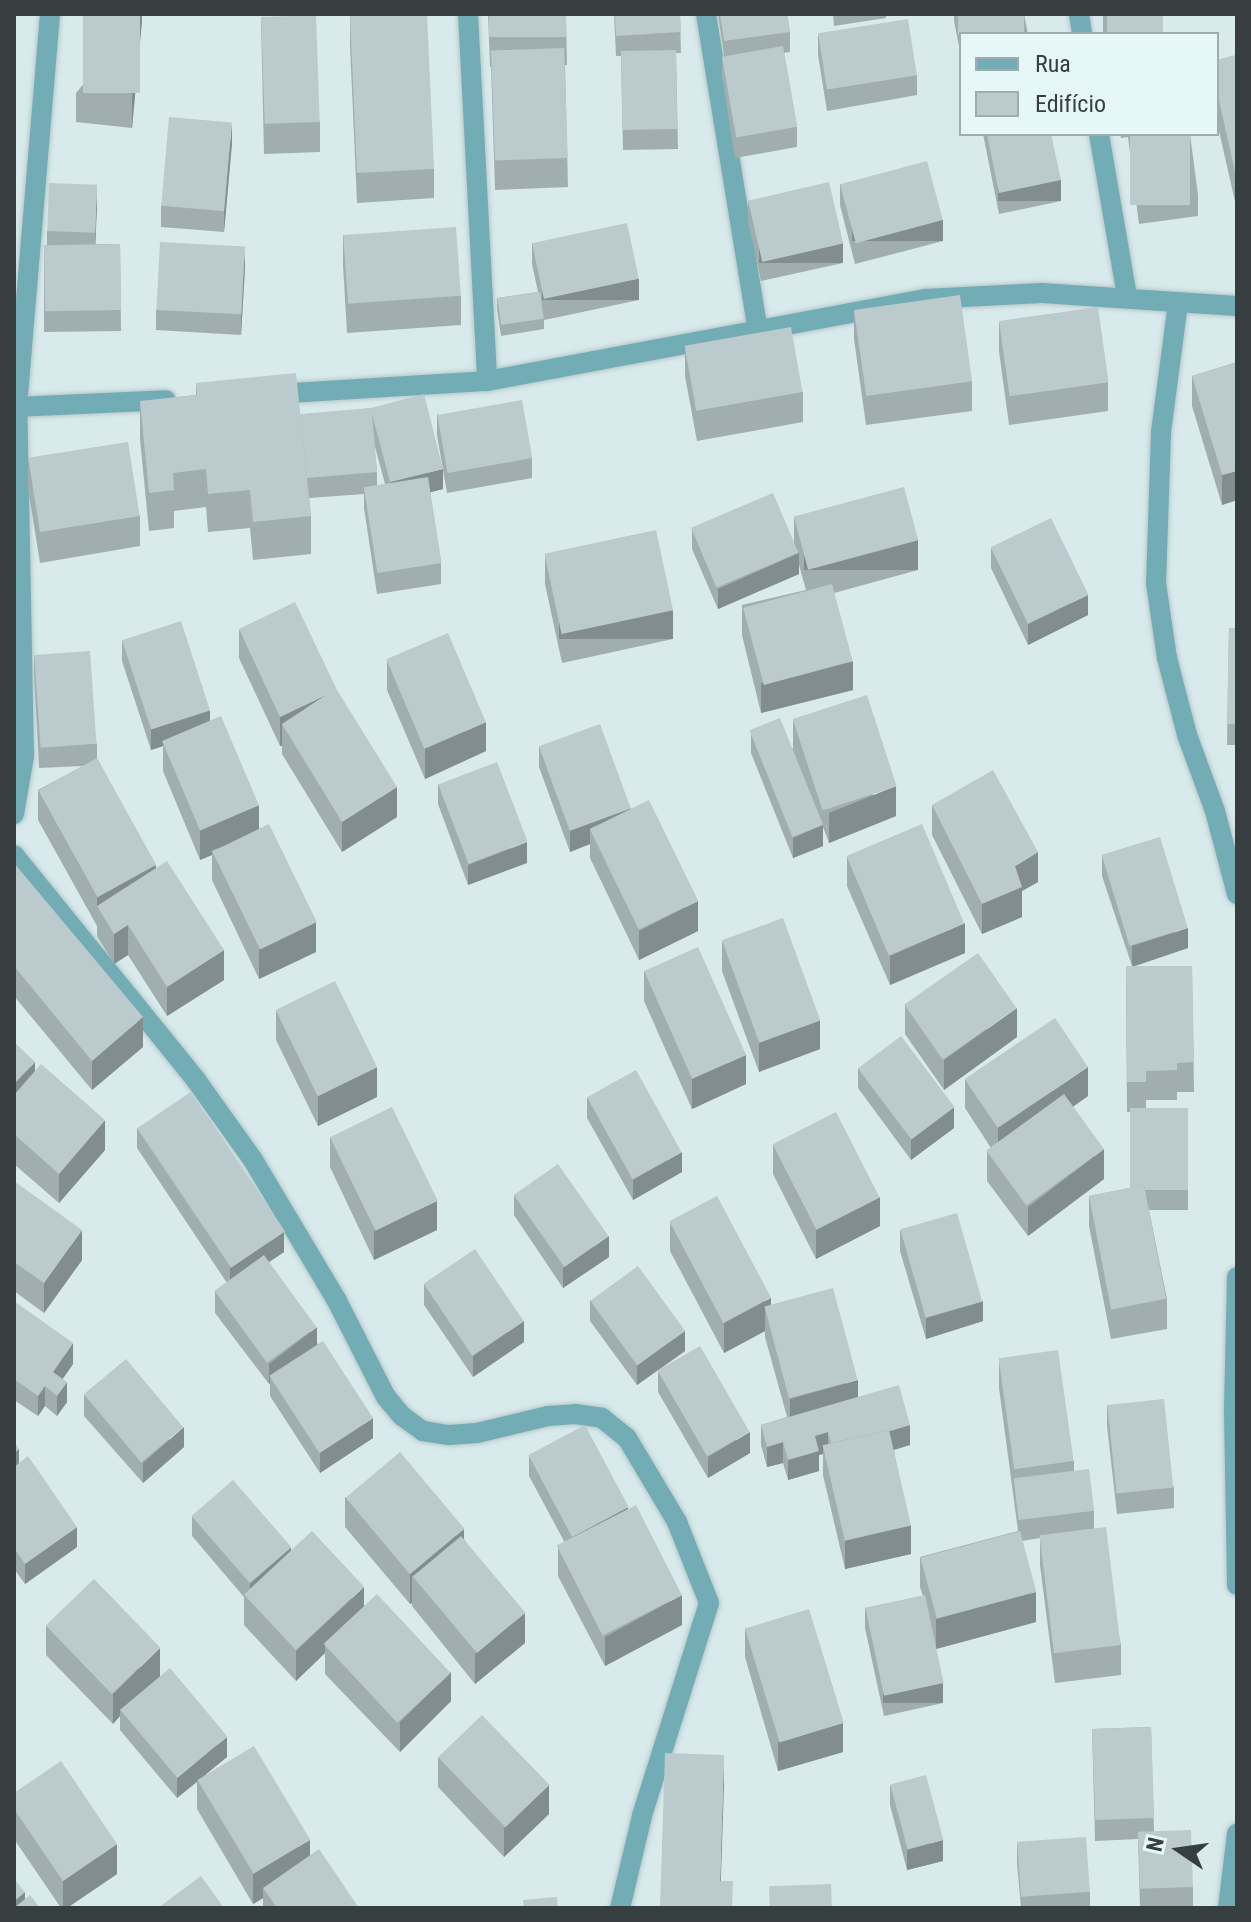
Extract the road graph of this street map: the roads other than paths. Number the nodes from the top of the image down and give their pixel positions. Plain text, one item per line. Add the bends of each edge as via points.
1 (50, 14) edge
2 (468, 14) edge
3 (706, 14) edge
4 (1099, 136) edge
5 (1127, 296) junction
6 (1178, 303) junction
7 (1237, 306) edge
8 (758, 330) junction
9 (487, 381) junction
10 (255, 396) edge
11 (192, 399) edge
12 (15, 407) edge
13 (14, 814) edge
14 (14, 855) edge
15 (1237, 894) edge
16 (1237, 1277) edge
17 (1237, 1585) edge
18 (1237, 1834) edge
19 (620, 1908) edge
20 (1228, 1908) edge

1 - 12 street
2 - 9 street
3 - 8 street
4 - 5 street
5 - 6 street
5 - 8 street via 1042,293 925,299
6 - 7 street
6 - 15 street via 1161,433 1156,583 1167,658 1187,735
8 - 9 street
9 - 10 street
11 - 12 street
12 - 13 street via 24,756
14 - 19 street via 196,1080 253,1160 322,1274 386,1397 402,1416 423,1431 449,1435 548,1416 602,1418 627,1438 677,1522 709,1603 642,1816
16 - 17 street
18 - 20 street

